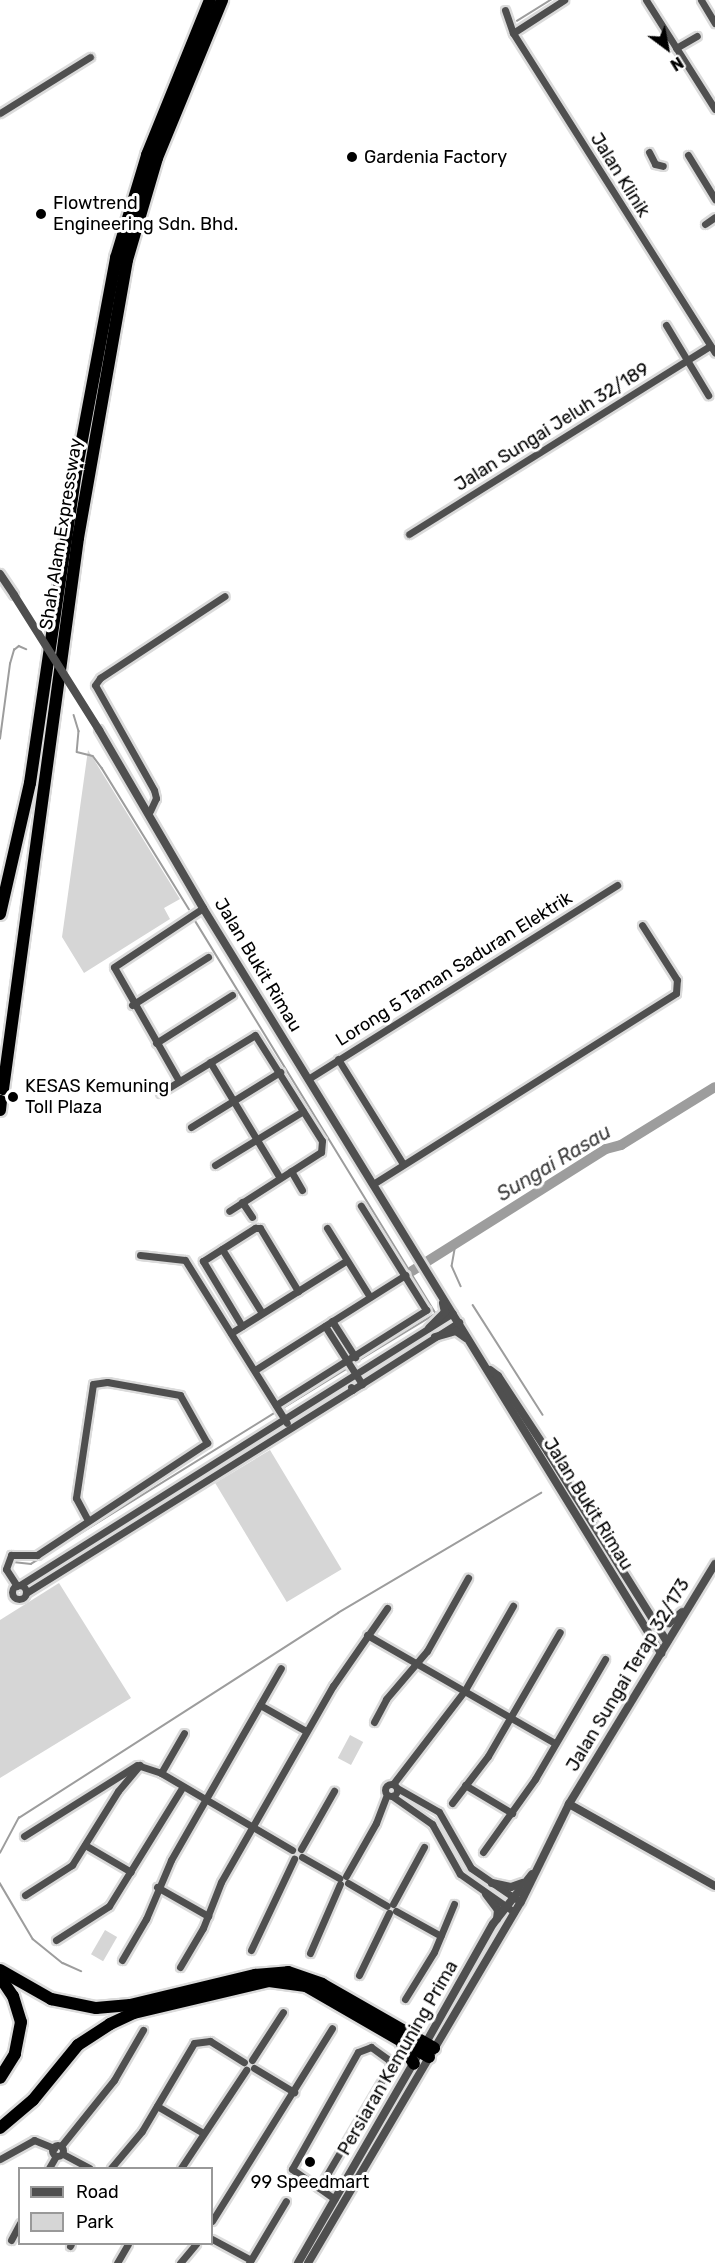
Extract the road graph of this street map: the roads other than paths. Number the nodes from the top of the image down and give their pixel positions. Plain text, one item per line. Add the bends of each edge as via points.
1 (210, 0) edge
2 (222, 0) edge
3 (564, 0) edge
4 (646, 0) edge
5 (701, 0) edge
6 (506, 10) dead end
7 (715, 23) edge
8 (513, 33) junction
9 (697, 36) dead end
10 (676, 48) junction
11 (90, 57) dead end
12 (715, 109) edge
13 (0, 113) edge
14 (649, 152) dead end
15 (688, 155) dead end
16 (663, 166) dead end
17 (715, 199) edge
18 (715, 217) edge
19 (705, 224) dead end
20 (666, 325) dead end
21 (710, 346) junction
22 (715, 353) edge
23 (687, 360) junction
24 (708, 394) dead end
25 (409, 534) dead end
26 (0, 574) edge
27 (225, 596) dead end
28 (150, 811) junction
29 (617, 885) dead end
30 (203, 908) junction
31 (0, 914) edge
32 (642, 925) dead end
33 (208, 957) dead end
34 (232, 995) dead end
35 (132, 1005) junction
36 (156, 1043) junction
37 (338, 1059) junction
38 (210, 1062) junction
39 (280, 1072) junction
40 (308, 1079) junction
41 (179, 1081) junction
42 (160, 1093) dead end
43 (1, 1100) edge
44 (233, 1101) junction
45 (303, 1110) junction
46 (191, 1127) dead end
47 (256, 1140) junction
48 (403, 1164) junction
49 (215, 1165) dead end
50 (291, 1172) junction
51 (280, 1178) junction
52 (374, 1184) junction
53 (302, 1190) dead end
54 (242, 1202) junction
55 (361, 1206) dead end
56 (230, 1210) dead end
57 (252, 1217) dead end
58 (327, 1228) dead end
59 (222, 1249) junction
60 (140, 1255) dead end
61 (346, 1261) junction
62 (405, 1275) junction
63 (298, 1291) junction
64 (441, 1295) junction
65 (370, 1297) junction
66 (262, 1313) junction
67 (453, 1313) junction
68 (332, 1321) junction
69 (459, 1322) junction
70 (242, 1326) junction
71 (325, 1326) junction
72 (429, 1328) junction
73 (231, 1333) junction
74 (435, 1337) junction
75 (478, 1352) junction
76 (355, 1357) junction
77 (352, 1368) junction
78 (255, 1370) junction
79 (490, 1370) junction
80 (347, 1381) junction
81 (362, 1384) junction
82 (352, 1390) junction
83 (280, 1412) junction
84 (291, 1429) junction
85 (87, 1519) junction
86 (715, 1564) edge
87 (468, 1578) dead end
88 (19, 1585) junction
89 (26, 1593) junction
90 (691, 1603) junction
91 (513, 1605) dead end
92 (387, 1608) dead end
93 (649, 1614) junction
94 (641, 1622) junction
95 (560, 1632) dead end
96 (367, 1635) junction
97 (667, 1642) junction
98 (661, 1653) junction
99 (605, 1659) dead end
100 (418, 1663) junction
101 (280, 1668) dead end
102 (651, 1668) junction
103 (465, 1690) junction
104 (260, 1706) junction
105 (510, 1717) junction
106 (374, 1722) dead end
107 (306, 1731) junction
108 (184, 1733) dead end
109 (555, 1743) junction
110 (140, 1766) junction
111 (161, 1773) junction
112 (113, 1777) junction
113 (465, 1785) junction
114 (395, 1786) junction
115 (182, 1788) junction
116 (118, 1791) junction
117 (334, 1791) dead end
118 (389, 1796) junction
119 (206, 1801) junction
120 (452, 1803) dead end
121 (569, 1804) junction
122 (512, 1813) junction
123 (252, 1828) junction
124 (24, 1836) dead end
125 (85, 1845) junction
126 (424, 1846) dead end
127 (483, 1851) dead end
128 (460, 1852) junction
129 (299, 1855) junction
130 (449, 1858) junction
131 (131, 1872) junction
132 (532, 1874) junction
133 (343, 1880) junction
134 (522, 1882) junction
135 (492, 1883) junction
136 (157, 1887) junction
137 (715, 1887) edge
138 (486, 1894) junction
139 (25, 1895) dead end
140 (517, 1900) junction
141 (454, 1904) dead end
142 (392, 1908) junction
143 (511, 1910) junction
144 (208, 1916) junction
145 (493, 1924) junction
146 (441, 1936) junction
147 (56, 1940) dead end
148 (251, 1950) dead end
149 (310, 1953) dead end
150 (122, 1960) dead end
151 (180, 1967) dead end
152 (0, 1970) edge
153 (359, 1975) dead end
154 (0, 1977) edge
155 (0, 1989) edge
156 (405, 1999) dead end
157 (283, 2012) dead end
158 (332, 2028) dead end
159 (143, 2030) dead end
160 (424, 2053) junction
161 (249, 2065) junction
162 (0, 2066) edge
163 (0, 2078) edge
164 (294, 2092) junction
165 (157, 2106) junction
166 (0, 2128) edge
167 (203, 2133) junction
168 (58, 2151) junction
169 (0, 2159) edge
170 (50, 2167) edge
171 (86, 2167) edge
172 (112, 2167) edge
173 (182, 2167) edge
174 (319, 2188) junction
175 (335, 2199) junction
176 (286, 2201) dead end
177 (213, 2219) edge
178 (18, 2227) edge
179 (11, 2240) dead end
180 (213, 2240) edge
181 (127, 2245) edge
182 (195, 2245) edge
183 (250, 2262) edge
184 (117, 2263) edge
185 (180, 2263) edge
186 (298, 2263) edge
187 (308, 2263) edge

1 - 31 highway, Shah Alam Expressway via 147,155 116,258 78,461 30,783
2 - 43 highway, Shah Alam Expressway via 157,158 127,260 75,561
3 - 8 street
4 - 10 street
5 - 7 street
6 - 8 street, Jalan Klinik
8 - 21 street, Jalan Klinik
9 - 10 street
10 - 12 street
11 - 13 street
14 - 16 street via 654,164
15 - 17 street
18 - 19 street
20 - 23 street
21 - 22 street, Jalan Klinik
21 - 23 street, Jalan Sungai Jeluh 32/189
23 - 24 street
23 - 25 street, Jalan Sungai Jeluh 32/189
26 - 28 street, Jalan Bukit Rimau, bridge
27 - 28 street via 100,678 94,686 154,790 156,798
28 - 30 street, Jalan Bukit Rimau
29 - 37 street, Lorong 5 Taman Saduran Elektrik
30 - 35 street via 115,964 114,973
30 - 40 street, Jalan Bukit Rimau
32 - 48 street via 677,980 676,993
33 - 35 street
34 - 36 street
35 - 36 street
36 - 41 street
37 - 40 street, Lorong 5 Taman Saduran Elektrik
37 - 48 street
38 - 39 street via 255,1035
38 - 41 street
38 - 44 street
39 - 44 street
39 - 45 street
40 - 52 street, Jalan Bukit Rimau
41 - 42 street
44 - 46 street
44 - 47 street
45 - 47 street
45 - 50 street via 324,1149
47 - 49 street
47 - 51 street
48 - 52 street
50 - 51 street
50 - 53 street
51 - 54 street
52 - 64 street, Jalan Bukit Rimau
54 - 56 street
54 - 57 street
55 - 62 street
58 - 61 street
59 - 63 street via 258,1227
59 - 66 street
59 - 70 street via 203,1263
60 - 73 street via 185,1260
61 - 63 street
61 - 65 street
62 - 65 street
62 - 76 street via 426,1310
63 - 66 street
64 - 67 street, Jalan Bukit Rimau
64 - 72 street via 445,1312
65 - 68 street
66 - 70 street
67 - 69 street, Jalan Bukit Rimau
67 - 72 street
68 - 71 street
68 - 76 street
69 - 74 street
69 - 75 street, Jalan Bukit Rimau
70 - 73 street
71 - 77 street
71 - 78 street
72 - 77 street
73 - 78 street
74 - 75 street via 460,1332
74 - 81 street
75 - 79 street, Jalan Bukit Rimau
76 - 77 street
77 - 80 street
77 - 81 street
77 - 83 street
78 - 83 street
79 - 93 street, Jalan Bukit Rimau via 536,1433
79 - 94 street, Jalan Bukit Rimau
80 - 82 street
80 - 83 street
81 - 82 street
82 - 84 street
83 - 84 street
83 - 88 street
84 - 89 street
85 - 85 street via 207,1443 180,1395 107,1382 93,1384 76,1501
85 - 88 street via 32,1557 14,1554 6,1561
86 - 90 street, Jalan Sungai Terap 32/173
87 - 100 street
88 - 89 street
88 - 89 street via 13,1591 15,1597 22,1598
90 - 93 street via 669,1623
90 - 97 street, Jalan Sungai Terap 32/173
91 - 103 street
92 - 96 street
93 - 97 street, Jalan Bukit Rimau
94 - 98 street, Jalan Bukit Rimau
94 - 102 street via 653,1647
95 - 105 street
96 - 100 street
96 - 107 street
97 - 98 street, Jalan Sungai Terap 32/173
98 - 102 street, Jalan Sungai Terap 32/173
99 - 109 street
100 - 103 street
100 - 106 street via 386,1699
101 - 104 street
102 - 121 street, Jalan Sungai Terap 32/173
103 - 105 street
103 - 114 street
104 - 107 street
104 - 119 street
105 - 109 street
105 - 113 street
107 - 123 street
108 - 111 street
109 - 122 street
110 - 111 street
110 - 112 street via 133,1765
110 - 116 street
111 - 115 street
112 - 116 street
112 - 124 street
113 - 120 street
113 - 122 street
114 - 118 street
114 - 118 street via 385,1787
114 - 128 street via 439,1812
115 - 119 street
115 - 131 street
116 - 125 street
117 - 129 street
118 - 130 street via 432,1824
118 - 133 street
119 - 123 street
119 - 136 street
121 - 132 street, Persiaran Kemuning Prima
121 - 137 street
122 - 127 street
123 - 129 street
123 - 144 street via 221,1882
125 - 131 street
125 - 139 street via 72,1865
126 - 142 street
128 - 130 street
128 - 135 street via 471,1868
129 - 133 street
129 - 148 street
130 - 138 street via 460,1874
131 - 147 street via 109,1906
132 - 134 street, Persiaran Kemuning Prima
132 - 140 street, Persiaran Kemuning Prima
133 - 142 street
133 - 149 street
134 - 135 street via 511,1887
134 - 140 street, Persiaran Kemuning Prima
135 - 140 street
136 - 144 street
136 - 150 street via 146,1919
138 - 143 street
138 - 145 street via 498,1910
140 - 143 street, Persiaran Kemuning Prima
141 - 146 street
142 - 146 street
142 - 153 street
143 - 145 street, Persiaran Kemuning Prima
143 - 160 street, Persiaran Kemuning Prima
144 - 151 street
145 - 160 street, Persiaran Kemuning Prima
146 - 156 street
152 - 160 highway via 51,1999 96,2008 130,2005 255,1975 288,1972 322,1984
154 - 163 highway via 13,1996 21,2022 19,2044
155 - 162 highway via 13,2022 10,2047
157 - 161 street
158 - 164 street
159 - 168 street via 114,2080
160 - 166 highway via 306,1986 284,1981 261,1982 134,2013 110,2024 78,2045 33,2100
160 - 175 street, Persiaran Kemuning Prima
160 - 187 street, Persiaran Kemuning Prima
161 - 164 street
161 - 165 street via 204,2040 194,2043
161 - 167 street
164 - 177 street
165 - 167 street
165 - 172 street
167 - 173 street
168 - 169 street via 34,2140
168 - 170 street
168 - 171 street
174 - 174 street via 390,2067 389,2060 371,2047 361,2049 349,2066 292,2169
174 - 175 street
175 - 186 street, Persiaran Kemuning Prima
176 - 183 street
178 - 179 street
180 - 183 street
181 - 184 street
182 - 185 street

